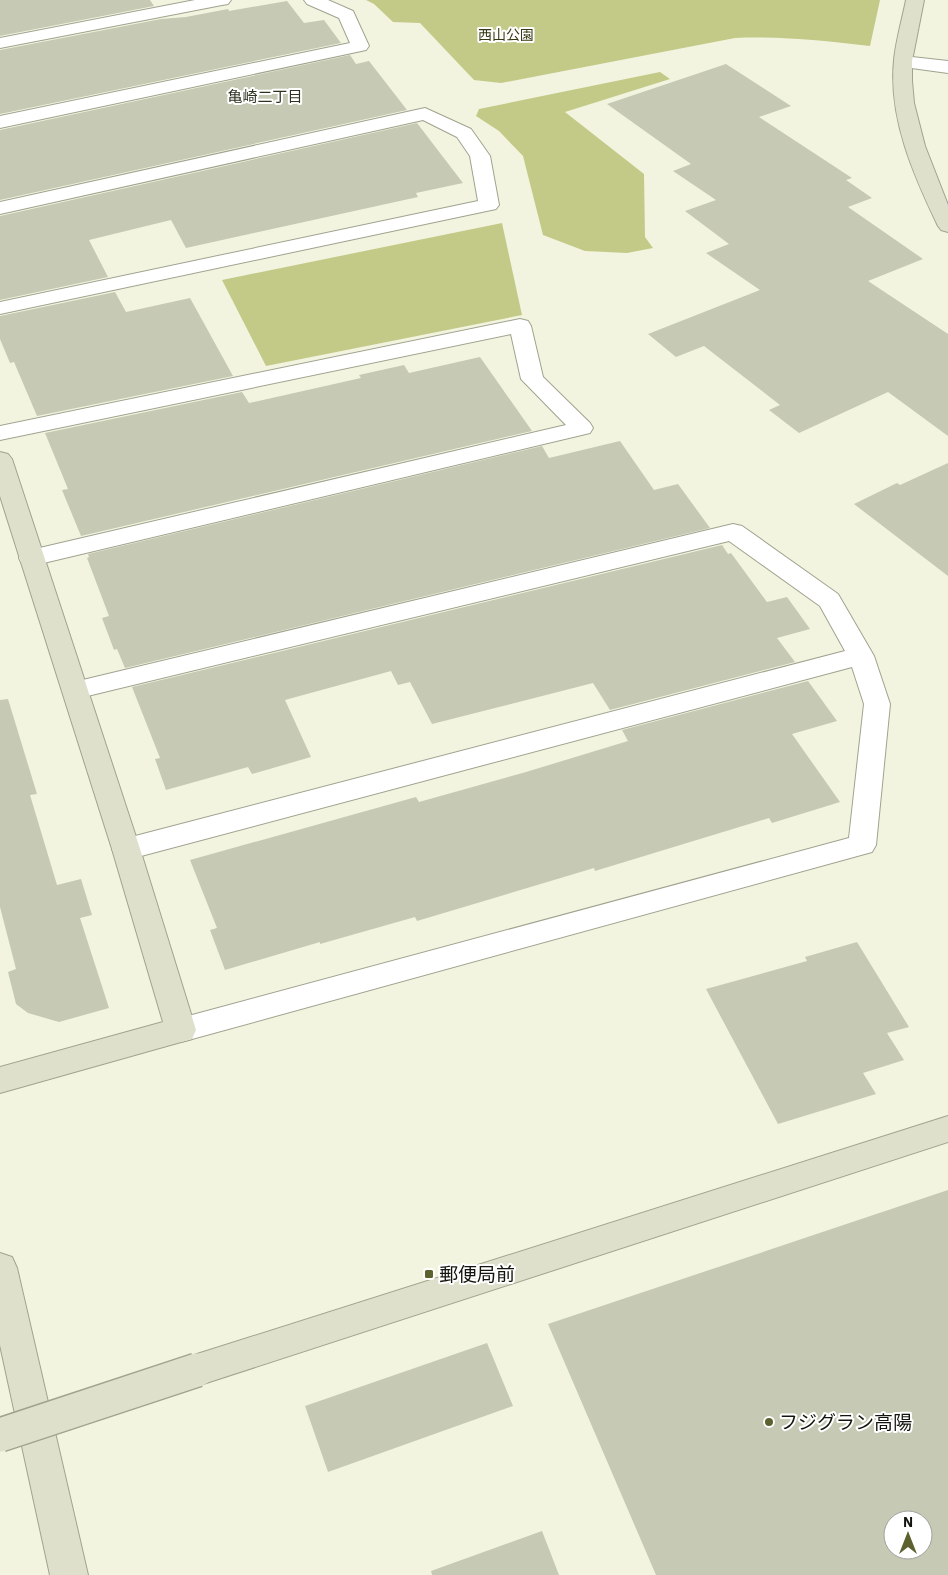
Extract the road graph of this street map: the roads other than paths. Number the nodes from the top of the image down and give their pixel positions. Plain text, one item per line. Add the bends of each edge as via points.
1 (222, 0) edge
2 (312, 0) edge
3 (914, 0) edge
4 (0, 43) edge
5 (903, 62) junction
6 (948, 67) edge
7 (0, 122) edge
8 (0, 208) edge
9 (948, 226) edge
10 (0, 308) edge
11 (0, 433) edge
12 (0, 459) edge
13 (31, 558) junction
14 (861, 656) junction
15 (75, 690) junction
16 (126, 848) junction
17 (181, 1030) junction
18 (0, 1080) edge
19 (948, 1129) edge
20 (0, 1268) edge
21 (0, 1435) edge
22 (69, 1575) edge

1 - 4 street
2 - 7 street via 347,15 360,46
3 - 5 street
5 - 6 street
5 - 9 street via 905,102 914,143 931,192
8 - 10 street via 425,114 464,133 480,156 489,205
11 - 13 street via 520,326 532,379 582,428
12 - 13 street
13 - 15 street
14 - 15 street via 829,600 733,532
14 - 16 street
14 - 17 street via 877,704 862,845
15 - 16 street
16 - 17 street
17 - 18 street
19 - 21 street, bridge
20 - 22 street

